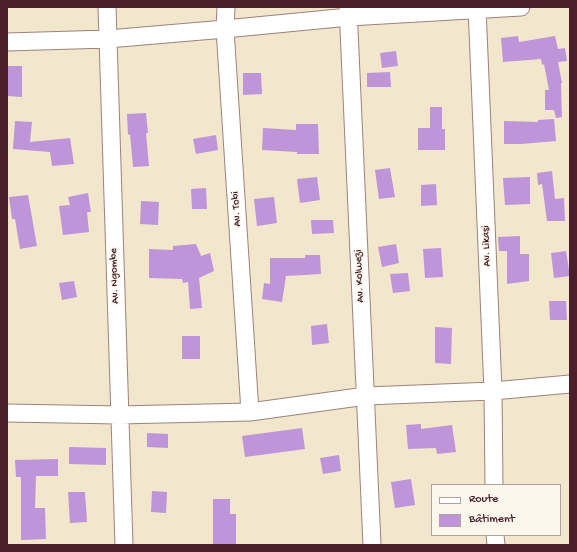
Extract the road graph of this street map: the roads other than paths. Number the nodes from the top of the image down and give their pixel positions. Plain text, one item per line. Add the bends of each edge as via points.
1 (107, 7) edge
2 (226, 7) edge
3 (521, 7) edge
4 (477, 8) edge
5 (348, 12) edge
6 (225, 29) junction
7 (108, 39) junction
8 (7, 42) edge
9 (570, 384) edge
10 (493, 391) junction
11 (366, 396) junction
12 (250, 412) junction
13 (7, 413) edge
14 (119, 415) junction
15 (494, 484) edge
16 (124, 545) edge
17 (372, 545) edge

1 - 7 street, Av. Ngombe
2 - 6 street, Av. Tobi
3 - 4 street
4 - 5 street
4 - 10 street, Av. Likasi
5 - 6 street
5 - 11 street, Av. Kolwezi
6 - 7 street
6 - 12 street, Av. Tobi
7 - 8 street
7 - 14 street, Av. Ngombe
9 - 10 street
10 - 11 street
10 - 15 street, Av. Likasi
11 - 12 street
11 - 17 street, Av. Kolwezi
12 - 14 street
13 - 14 street
14 - 16 street, Av. Ngombe

